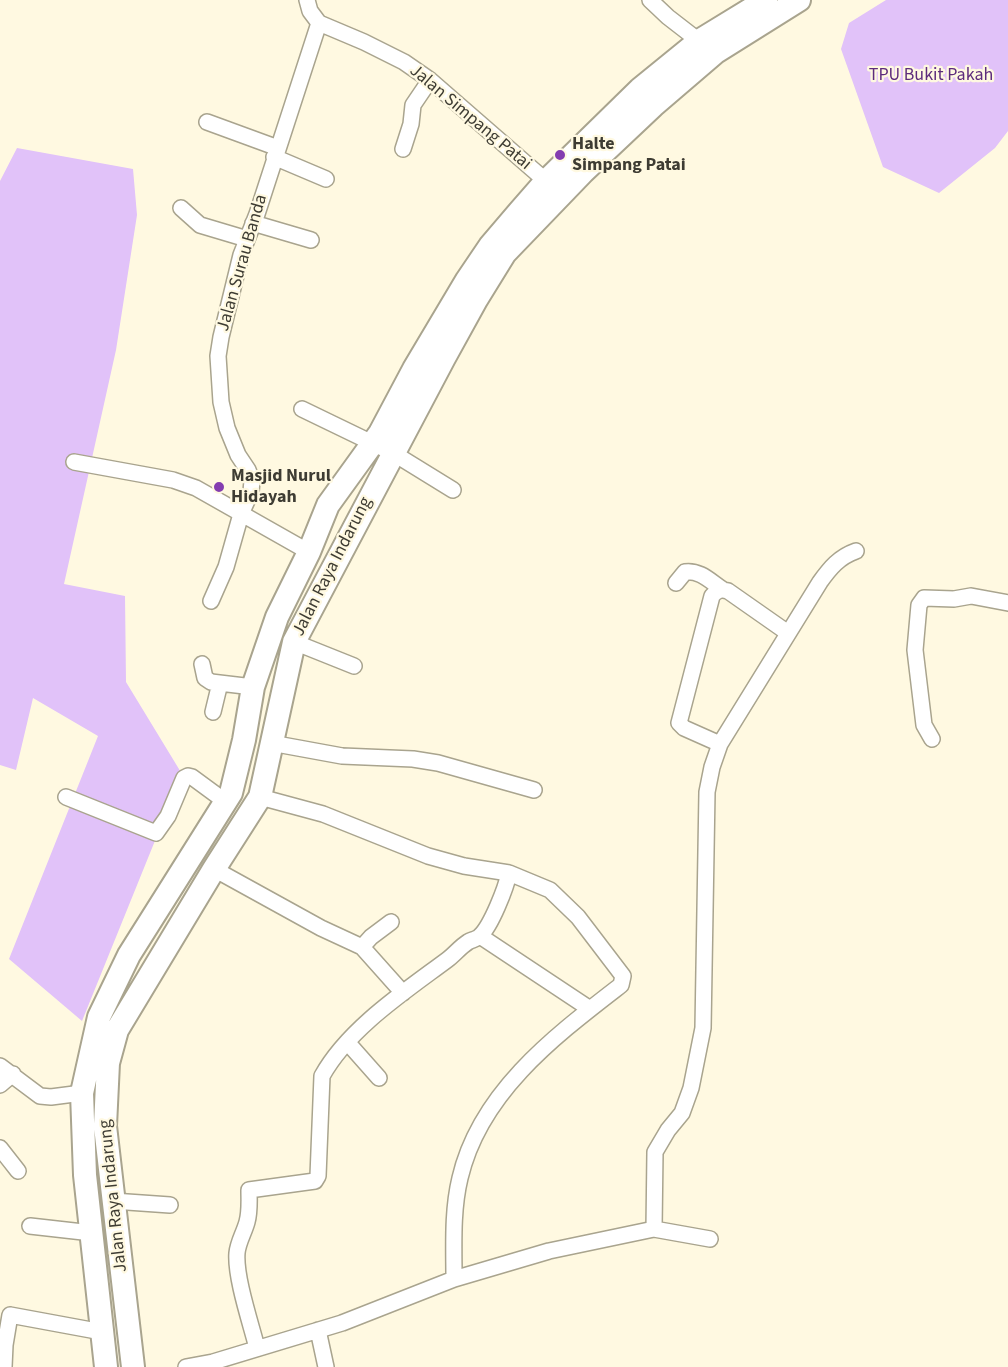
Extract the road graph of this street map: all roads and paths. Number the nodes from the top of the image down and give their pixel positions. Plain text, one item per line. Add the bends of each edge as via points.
1 (307, 0) edge
2 (650, 0) edge
3 (766, 0) edge
4 (799, 0) edge
5 (319, 23) junction
6 (699, 41) junction
7 (430, 80) junction
8 (646, 98) junction
9 (207, 122) dead end
10 (403, 149) dead end
11 (276, 152) junction
12 (326, 179) dead end
13 (546, 181) junction
14 (181, 208) dead end
15 (253, 223) junction
16 (247, 239) junction
17 (311, 240) dead end
18 (302, 409) dead end
19 (383, 449) junction
20 (74, 462) dead end
21 (453, 490) dead end
22 (241, 514) junction
23 (856, 550) dead end
24 (309, 552) junction
25 (676, 583) dead end
26 (722, 589) junction
27 (211, 601) dead end
28 (1008, 603) edge
29 (788, 633) junction
30 (294, 642) junction
31 (202, 664) dead end
32 (354, 666) dead end
33 (220, 683) junction
34 (253, 687) junction
35 (213, 712) dead end
36 (932, 739) dead end
37 (271, 743) junction
38 (720, 744) junction
39 (534, 790) dead end
40 (66, 797) dead end
41 (261, 797) junction
42 (226, 802) junction
43 (214, 869) junction
44 (509, 873) junction
45 (391, 922) dead end
46 (480, 936) junction
47 (362, 947) junction
48 (402, 993) junction
49 (590, 1009) junction
50 (348, 1042) junction
51 (7, 1070) edge
52 (379, 1078) dead end
53 (0, 1085) edge
54 (82, 1093) junction
55 (0, 1148) edge
56 (18, 1171) dead end
57 (113, 1202) junction
58 (170, 1205) dead end
59 (30, 1226) dead end
60 (654, 1229) junction
61 (92, 1233) junction
62 (710, 1239) dead end
63 (454, 1279) junction
64 (5, 1314) edge
65 (318, 1330) junction
66 (102, 1332) junction
67 (257, 1348) junction
68 (214, 1364) edge
69 (4, 1367) edge
70 (106, 1367) edge
71 (133, 1367) edge
72 (186, 1367) edge
73 (326, 1367) edge

1 - 5 street
2 - 6 street
3 - 6 highway, Jalan Raya Indarung
4 - 8 highway, Jalan Raya Indarung
5 - 7 street, Jalan Simpang Patai via 404,62
5 - 11 street, Jalan Surau Banda
6 - 8 highway, Jalan Raya Indarung
7 - 10 street via 413,105
7 - 13 street, Jalan Simpang Patai
8 - 13 highway, Jalan Raya Indarung
8 - 19 highway, Jalan Raya Indarung via 583,172 506,252
9 - 11 street
11 - 12 street
11 - 15 street, Jalan Surau Banda
13 - 19 highway, Jalan Raya Indarung via 467,279 414,369
14 - 16 street via 200,225
15 - 16 street, Jalan Surau Banda
15 - 17 street
16 - 22 street, Jalan Surau Banda via 218,356 227,428 252,480
18 - 19 street
19 - 21 street
19 - 24 highway, Jalan Raya Indarung via 328,505
19 - 30 highway, Jalan Raya Indarung
20 - 22 street via 173,480 196,488
22 - 24 street
22 - 27 street, Jalan Surau Banda via 226,567
23 - 29 street via 832,565
24 - 34 highway, Jalan Raya Indarung via 277,617
25 - 26 street via 685,572 694,572
26 - 29 street
26 - 38 street via 712,596 679,723
28 - 36 street via 972,596 924,598 920,605 915,650 924,725
29 - 38 street
30 - 32 street
30 - 37 highway, Jalan Raya Indarung
31 - 33 street via 204,678
33 - 34 street
33 - 35 street
34 - 42 highway, Jalan Raya Indarung via 244,740
37 - 39 street via 342,756 438,763
37 - 41 highway, Jalan Raya Indarung
38 - 60 street via 707,792 703,1028 697,1066 682,1113 655,1152
40 - 42 street via 156,833 188,776
41 - 43 highway, Jalan Raya Indarung
41 - 44 street via 323,814 428,856
42 - 54 highway, Jalan Raya Indarung via 124,965 99,1017
43 - 47 street
43 - 57 highway, Jalan Raya Indarung via 117,1030 108,1063 105,1126
44 - 46 street
44 - 49 street via 549,890 578,917 623,976 621,984
45 - 47 street
46 - 48 street
46 - 49 street
47 - 48 street
48 - 50 street
49 - 63 street via 519,1072 470,1145 455,1215
50 - 52 street
50 - 67 street via 322,1076 315,1181 249,1190 249,1209 237,1254
51 - 53 street
51 - 54 street via 40,1096
54 - 61 highway, Jalan Raya Indarung
55 - 56 street
57 - 58 street
57 - 71 highway, Jalan Raya Indarung
59 - 61 street
60 - 62 street
60 - 63 street via 549,1251
61 - 66 highway, Jalan Raya Indarung
63 - 65 street
64 - 66 street
64 - 69 street
65 - 67 street
65 - 73 street
66 - 70 highway, Jalan Raya Indarung
67 - 68 street
68 - 72 street

